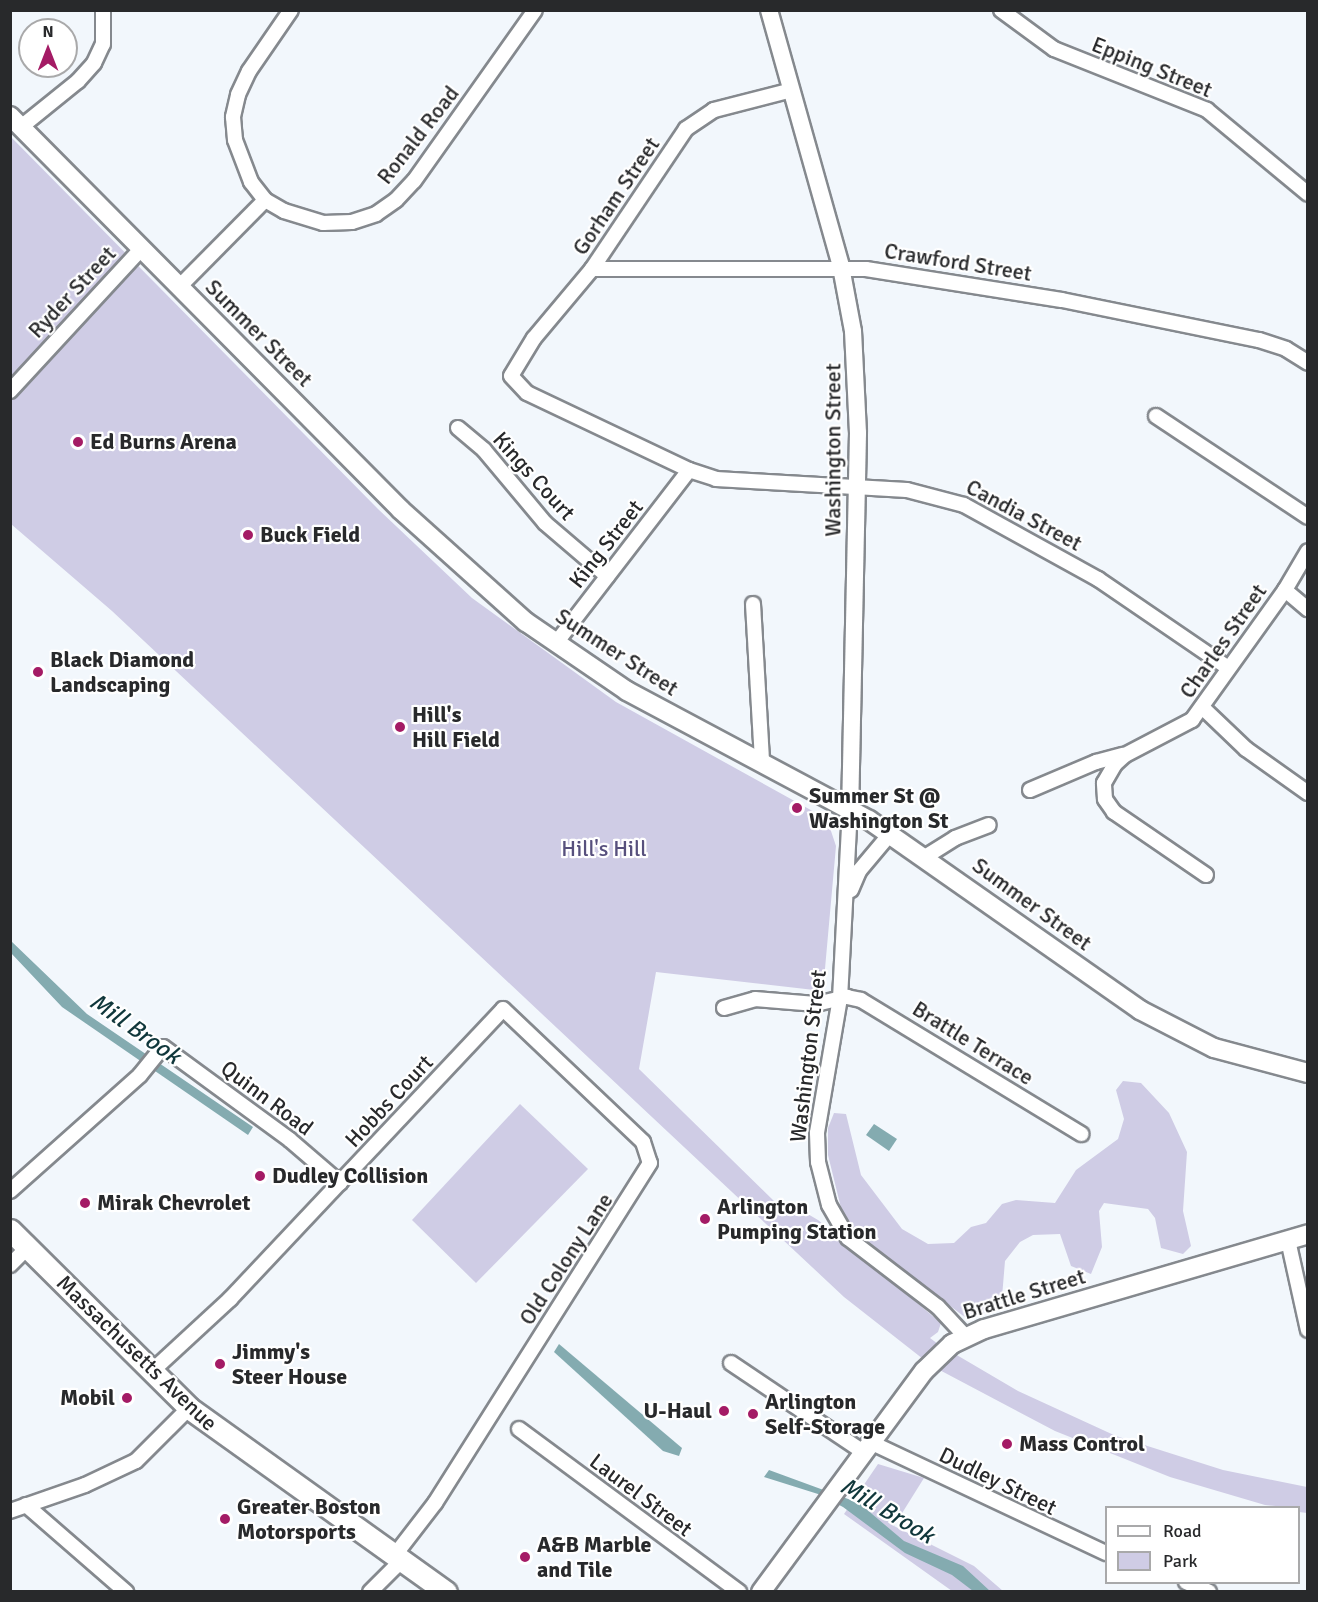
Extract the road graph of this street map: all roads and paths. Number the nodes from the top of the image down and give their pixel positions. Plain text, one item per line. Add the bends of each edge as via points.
1 (103, 10) edge
2 (291, 10) edge
3 (535, 10) edge
4 (769, 10) edge
5 (1001, 10) edge
6 (792, 90) junction
7 (16, 121) edge
8 (1308, 194) edge
9 (265, 200) junction
10 (141, 249) junction
11 (841, 267) junction
12 (592, 269) junction
13 (178, 287) junction
14 (1308, 363) edge
15 (511, 376) joint
16 (10, 391) edge
17 (1156, 416) dead end
18 (458, 428) dead end
19 (689, 470) junction
20 (857, 486) junction
21 (1308, 517) edge
22 (1308, 551) edge
23 (607, 576) junction
24 (1285, 590) junction
25 (753, 604) dead end
26 (1308, 609) edge
27 (556, 643) junction
28 (1227, 667) junction
29 (1202, 707) junction
30 (1125, 755) junction
31 (762, 762) junction
32 (1030, 790) dead end
33 (1308, 793) edge
34 (850, 808) junction
35 (989, 825) dead end
36 (890, 834) junction
37 (925, 857) junction
38 (1206, 875) dead end
39 (846, 901) junction
40 (840, 998) junction
41 (724, 1008) dead end
42 (503, 1009) joint
43 (1308, 1073) edge
44 (1081, 1134) dead end
45 (340, 1183) junction
46 (10, 1191) edge
47 (10, 1230) edge
48 (1308, 1234) edge
49 (1288, 1240) junction
50 (28, 1247) junction
51 (10, 1265) edge
52 (1308, 1330) edge
53 (964, 1336) junction
54 (731, 1363) dead end
55 (151, 1372) junction
56 (189, 1407) junction
57 (519, 1429) dead end
58 (869, 1448) junction
59 (26, 1505) junction
60 (10, 1510) edge
61 (1105, 1552) edge
62 (398, 1558) junction
63 (1191, 1584) edge
64 (126, 1592) edge
65 (370, 1592) edge
66 (446, 1592) edge
67 (740, 1592) edge
68 (761, 1592) edge
69 (1209, 1592) edge

1 - 7 street via 103,44 94,63 78,81
2 - 9 street via 249,71 233,117 241,161
3 - 9 street, Ronald Road via 414,181 376,214 352,222 323,223 284,211
4 - 6 street, Washington Street
5 - 8 street, Epping Street via 1054,49 1207,110
6 - 11 street, Washington Street
6 - 12 street, Gorham Street via 714,110 687,129
7 - 10 main road, Summer Street
9 - 13 street
10 - 13 main road, Summer Street
10 - 16 street, Ryder Street
11 - 12 street, Crawford Street
11 - 14 street, Crawford Street via 1052,298 1167,321 1272,343
11 - 20 street, Washington Street via 856,359
12 - 15 street, Gorham Street via 534,338
13 - 27 main road, Summer Street via 446,553
15 - 19 street, Candia Street via 527,393
17 - 21 street
18 - 23 street, Kings Court via 484,450 545,523
19 - 20 street, Candia Street via 731,482
19 - 23 street, King Street
20 - 28 street, Candia Street via 929,494 972,509 1098,579
20 - 34 street, Washington Street
22 - 24 street, Charles Street
23 - 27 street, King Street
24 - 26 street
24 - 28 street, Charles Street
25 - 31 street
27 - 31 main road, Summer Street via 627,690
28 - 29 street, Charles Street
29 - 30 street, Charles Street via 1192,720
29 - 33 street via 1246,749
30 - 32 street via 1096,762
30 - 38 street via 1106,778 1107,804 1128,823
31 - 34 main road, Summer Street
34 - 36 main road, Summer Street
34 - 39 street, Washington Street
35 - 37 street via 955,838
36 - 37 main road, Summer Street
36 - 39 street, Washington Street via 859,871
37 - 43 main road, Summer Street via 1163,1023 1242,1058
39 - 40 street, Washington Street
40 - 41 street via 816,1004 751,999
40 - 44 street, Brattle Terrace via 866,1002
40 - 53 street, Washington Street via 817,1132 818,1162 829,1204 854,1244 938,1307
42 - 45 street, Hobbs Court
42 - 62 street, Old Colony Lane via 643,1142 650,1163
45 - 46 street, Quinn Road via 290,1140 163,1047 146,1069
45 - 55 street, Hobbs Court via 230,1299
47 - 50 main road, Massachusetts Avenue
48 - 49 main road, Brattle Street
49 - 52 street
49 - 53 main road, Brattle Street
50 - 51 street
50 - 55 main road, Massachusetts Avenue
53 - 58 main road, Brattle Street via 924,1371
54 - 58 street, Dudley Street
55 - 56 main road, Massachusetts Avenue
56 - 59 street via 136,1461
56 - 62 main road, Massachusetts Avenue
57 - 67 street, Laurel Street
58 - 61 street, Dudley Street
58 - 68 main road, Brattle Street
59 - 60 street
59 - 64 street
62 - 65 street
62 - 66 main road, Massachusetts Avenue
63 - 69 street

